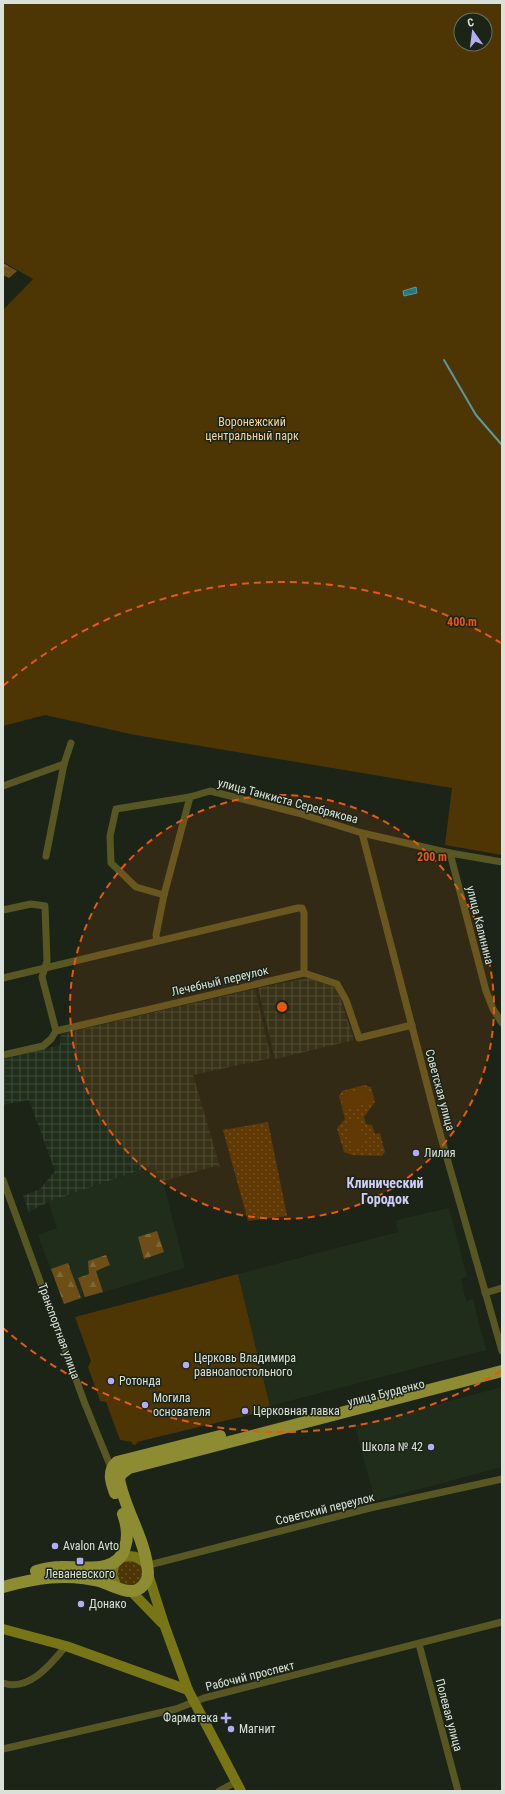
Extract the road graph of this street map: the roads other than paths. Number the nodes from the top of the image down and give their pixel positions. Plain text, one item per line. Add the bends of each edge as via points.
1 (71, 743) dead end
2 (64, 764) junction
3 (3, 786) edge
4 (190, 797) junction
5 (362, 833) junction
6 (450, 853) junction
7 (46, 856) dead end
8 (502, 862) edge
9 (164, 896) junction
10 (3, 910) edge
11 (157, 941) junction
12 (45, 967) junction
13 (304, 973) junction
14 (3, 978) edge
15 (502, 1023) edge
16 (412, 1025) junction
17 (56, 1031) junction
18 (3, 1055) edge
19 (3, 1180) edge
20 (502, 1288) edge
21 (485, 1293) junction
22 (502, 1351) edge
23 (502, 1364) edge
24 (502, 1372) edge
25 (111, 1469) junction
26 (502, 1478) edge
27 (119, 1479) junction
28 (118, 1560) junction
29 (149, 1568) junction
30 (3, 1580) edge
31 (3, 1587) edge
32 (117, 1587) junction
33 (131, 1591) junction
34 (502, 1622) edge
35 (164, 1624) junction
36 (3, 1629) edge
37 (419, 1644) junction
38 (66, 1646) junction
39 (3, 1683) edge
40 (188, 1690) junction
41 (194, 1702) junction
42 (3, 1748) edge
43 (236, 1782) junction
44 (219, 1791) edge
45 (241, 1791) edge
46 (458, 1791) edge

1 - 2 street
2 - 3 street
2 - 7 street
4 - 5 street, улица Танкиста Серебрякова via 210,791 298,813
4 - 9 street
4 - 9 street, улица Танкиста Серебрякова via 116,809 110,836 111,863 136,887
5 - 6 street, улица Танкиста Серебрякова
5 - 16 street, Советская улица
6 - 8 street, улица Танкиста Серебрякова
6 - 15 street, улица Калинина via 486,991
9 - 11 street
10 - 12 street via 31,904 45,906
11 - 12 street
11 - 13 street via 302,908
12 - 14 street
12 - 17 street via 42,977
13 - 16 street via 337,984 346,1000 359,1038
13 - 17 street, Лечебный переулок
16 - 21 street, Советская улица
17 - 18 street via 44,1046
19 - 25 street, Транспортная улица
20 - 21 street
21 - 22 street, Советская улица
23 - 25 main road, улица Бурденко via 123,1460
24 - 27 main road, улица Бурденко via 134,1467 123,1472
25 - 27 street, Транспортная улица
25 - 28 main road via 112,1482 128,1531 125,1549
26 - 29 street, Советский переулок via 370,1508
27 - 29 main road
28 - 29 main road via 134,1556
28 - 30 main road via 91,1568 54,1568
28 - 32 main road via 112,1575
29 - 33 main road via 143,1586
29 - 35 main road
31 - 32 main road via 51,1577 77,1578
32 - 33 main road
33 - 35 main road
34 - 37 street, Рабочий проспект
35 - 40 main road
36 - 38 main road
37 - 41 street, Рабочий проспект
37 - 46 street, Полевая улица
38 - 39 street via 32,1680 18,1685
38 - 40 main road
40 - 41 main road
41 - 42 street, Рабочий проспект via 176,1710
41 - 43 main road
43 - 44 street
43 - 45 main road

